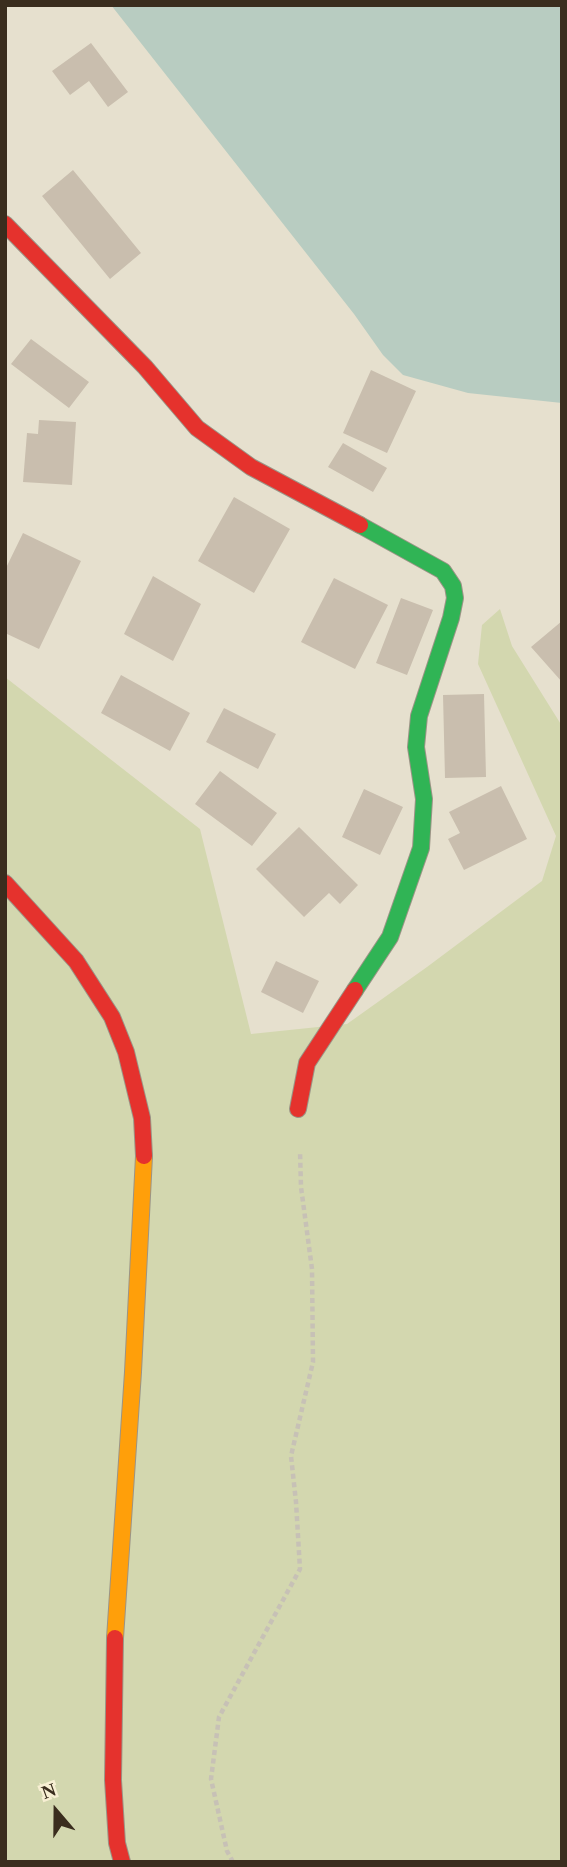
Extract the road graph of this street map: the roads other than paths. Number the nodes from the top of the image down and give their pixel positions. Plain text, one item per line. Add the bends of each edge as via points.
1 (5, 224) edge
2 (5, 883) edge
3 (298, 1109) road end
4 (122, 1862) edge

1 - 3 street via 145,367 197,428 251,467 443,571 453,586 456,598 451,618 419,716 416,747 424,799 421,848 390,937 307,1063
2 - 4 street via 76,961 112,1017 142,1118 145,1156 115,1619 113,1780

